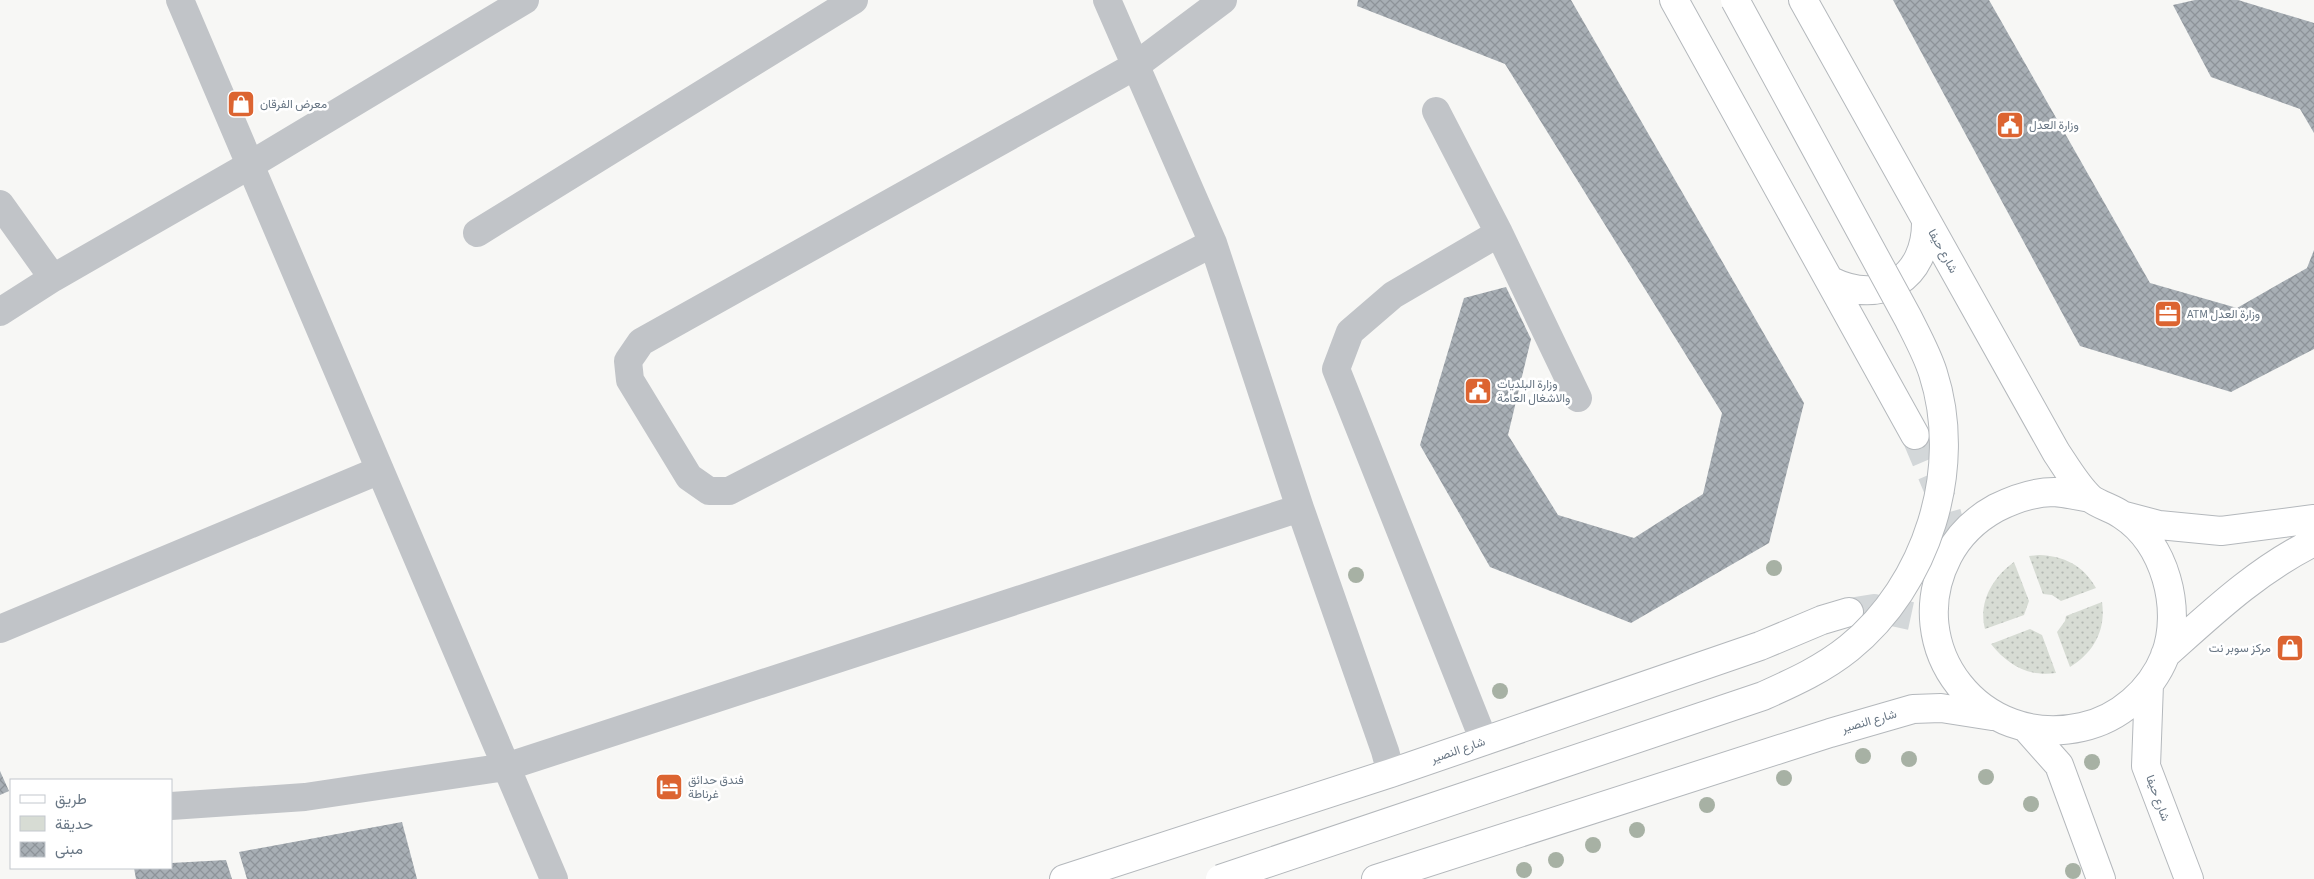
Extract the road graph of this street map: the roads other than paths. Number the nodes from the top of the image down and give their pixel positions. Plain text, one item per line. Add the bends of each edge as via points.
1 (180, 0) edge
2 (525, 0) edge
3 (854, 0) edge
4 (1107, 0) edge
5 (1223, 0) edge
6 (1674, 0) edge
7 (1735, 0) edge
8 (1803, 0) edge
9 (1135, 66) junction
10 (1436, 111) dead end
11 (250, 165) junction
12 (0, 204) edge
13 (1926, 221) junction
14 (477, 233) dead end
15 (1499, 233) junction
16 (1213, 242) junction
17 (53, 278) junction
18 (1831, 281) junction
19 (0, 312) edge
20 (1578, 398) dead end
21 (1915, 435) tunnel mouth
22 (380, 470) junction
23 (2090, 498) junction
24 (1300, 508) junction
25 (2124, 515) junction
26 (2314, 519) edge
27 (2314, 542) edge
28 (1849, 612) tunnel mouth
29 (0, 629) edge
30 (2165, 655) junction
31 (2149, 684) junction
32 (1994, 717) junction
33 (2027, 729) junction
34 (1484, 741) junction
35 (1388, 762) junction
36 (506, 767) junction
37 (172, 806) edge
38 (554, 879) edge
39 (1064, 879) edge
40 (1220, 879) edge
41 (1376, 879) edge
42 (2101, 879) edge
43 (2188, 879) edge

1 - 11 street
2 - 11 street
3 - 14 street
4 - 9 street
5 - 9 street
6 - 18 main road
7 - 40 main road, bridge via 1908,318 1933,373 1943,437 1940,490 1934,519 1914,568 1877,621 1849,647 1814,672 1772,692
8 - 13 main road, شارع حيفا
9 - 16 street
9 - 16 street via 641,342 628,361 630,380 689,477 709,491 729,491
10 - 15 street
11 - 17 street
11 - 22 street
12 - 17 street
13 - 18 main road via 1927,237 1919,259 1904,277 1891,286 1860,291
13 - 23 main road, شارع حيفا via 2056,452
15 - 20 street
15 - 34 street via 1393,295 1350,332 1336,369
16 - 24 street
17 - 19 street
18 - 21 main road
22 - 29 street
22 - 36 street
23 - 25 main road
23 - 32 main road via 2053,492 2016,498 1983,515 1955,538 1938,575 1922,620 1964,692
24 - 35 street
24 - 36 street
25 - 26 main road via 2159,525 2221,530
25 - 30 main road via 2150,542 2168,577 2173,616
27 - 30 main road via 2235,592
28 - 34 main road, شارع النصیر
30 - 31 main road
31 - 33 main road via 2126,707 2097,724 2063,731
31 - 43 main road, شارع حيفا via 2146,766
32 - 33 main road
32 - 41 main road, شارع النصیر via 1967,710 1913,709 1830,732
33 - 42 main road via 2059,765
34 - 35 main road, شارع النصیر
35 - 39 main road, شارع النصیر
36 - 37 street via 305,797
36 - 38 street

